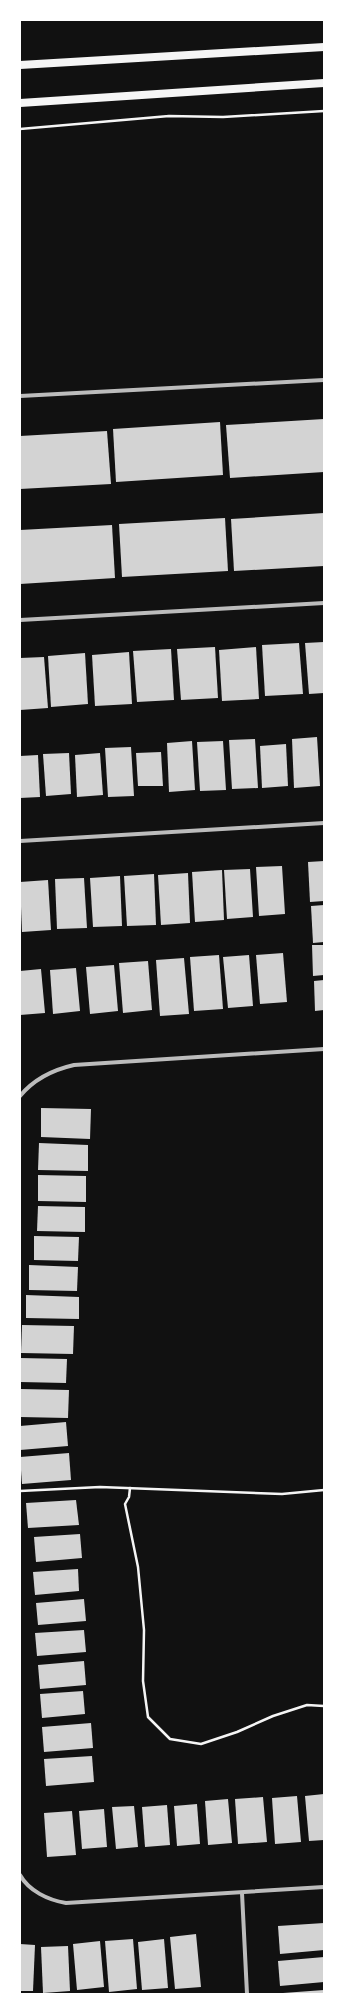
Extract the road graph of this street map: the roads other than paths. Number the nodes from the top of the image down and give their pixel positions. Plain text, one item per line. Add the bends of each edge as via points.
1 (324, 47) edge
2 (20, 65) edge
3 (324, 83) edge
4 (20, 103) edge
5 (324, 380) edge
6 (20, 396) edge
7 (324, 603) edge
8 (20, 620) edge
9 (324, 824) edge
10 (20, 841) edge
11 (324, 1049) edge
12 (20, 1096) edge
13 (20, 1875) edge
14 (324, 1887) edge
15 (242, 1893) junction
16 (247, 1994) edge

1 - 2 main road
3 - 4 main road
5 - 6 street
7 - 8 street
9 - 10 street
11 - 12 street via 74,1065 47,1074 35,1081
13 - 15 street via 37,1894 56,1902 66,1903
14 - 15 street
15 - 16 street

